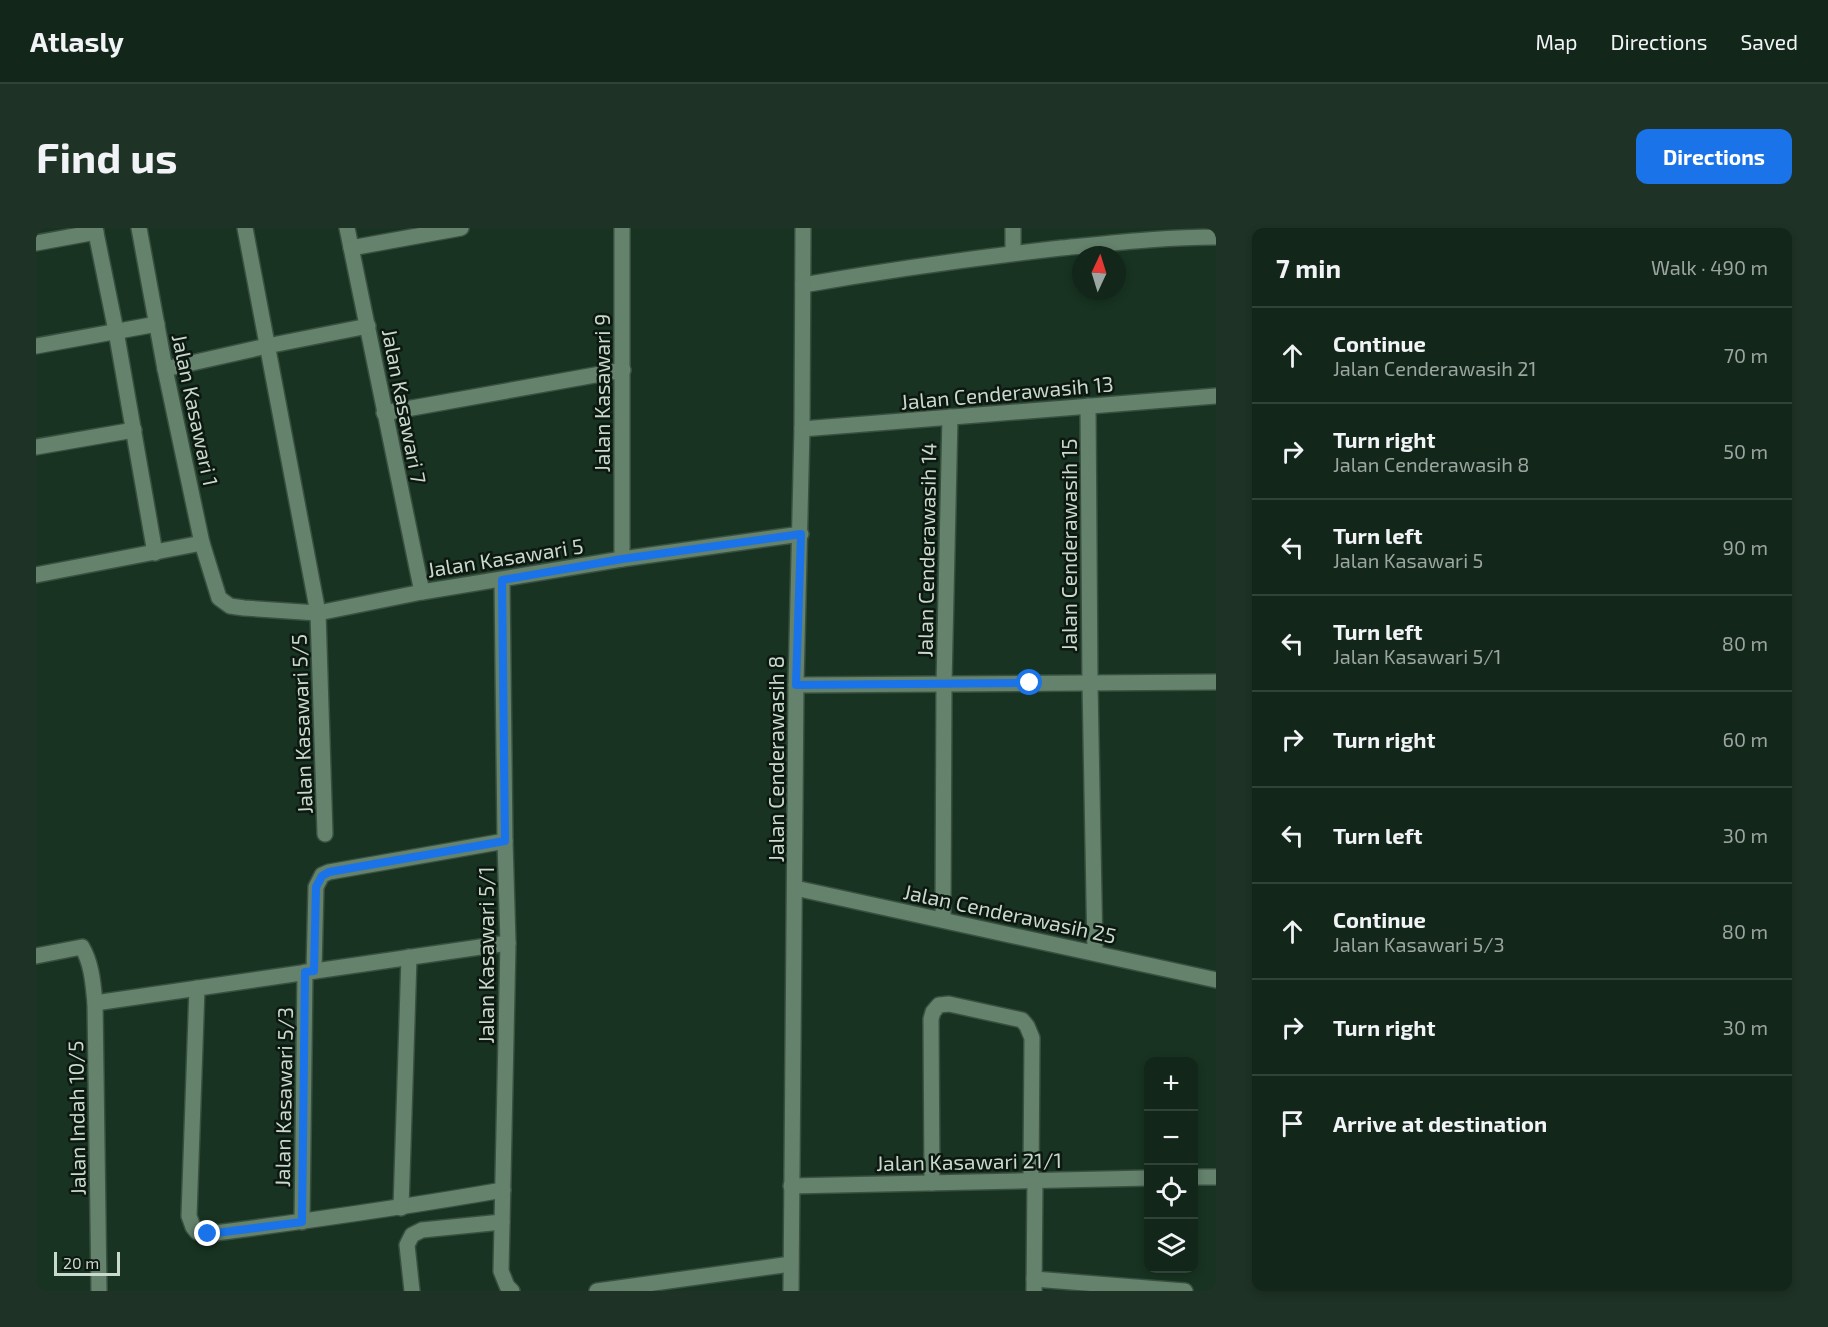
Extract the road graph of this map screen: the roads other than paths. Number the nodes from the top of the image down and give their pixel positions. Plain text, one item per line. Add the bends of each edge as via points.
1 (139, 228) edge
2 (244, 228) edge
3 (346, 228) edge
4 (461, 228) edge
5 (622, 228) edge
6 (803, 228) edge
7 (1013, 228) edge
8 (96, 230) edge
9 (1121, 235) edge
10 (1216, 237) edge
11 (36, 243) edge
12 (351, 248) junction
13 (1013, 253) junction
14 (803, 285) junction
15 (157, 324) junction
16 (368, 326) junction
17 (116, 332) junction
18 (36, 346) edge
19 (267, 346) junction
20 (165, 369) junction
21 (623, 370) junction
22 (1216, 396) edge
23 (1088, 406) junction
24 (384, 413) junction
25 (950, 417) junction
26 (802, 429) junction
27 (134, 430) junction
28 (36, 447) edge
29 (801, 534) junction
30 (202, 543) junction
31 (155, 553) junction
32 (622, 559) junction
33 (36, 575) edge
34 (502, 580) junction
35 (422, 592) junction
36 (219, 598) joint
37 (318, 613) junction
38 (1216, 682) edge
39 (1090, 683) junction
40 (944, 684) junction
41 (796, 685) junction
42 (325, 834) dead end
43 (505, 841) junction
44 (795, 888) junction
45 (943, 920) junction
46 (508, 943) junction
47 (1095, 953) junction
48 (36, 956) edge
49 (409, 957) junction
50 (310, 972) junction
51 (1216, 980) edge
52 (197, 988) junction
53 (95, 1003) junction
54 (1198, 1177) edge
55 (1216, 1177) edge
56 (1144, 1178) edge
57 (1033, 1181) junction
58 (932, 1183) junction
59 (791, 1186) junction
60 (503, 1190) junction
61 (401, 1208) junction
62 (302, 1222) junction
63 (502, 1222) junction
64 (791, 1264) junction
65 (1034, 1285) edge
66 (99, 1291) edge
67 (412, 1291) edge
68 (512, 1291) edge
69 (597, 1291) edge
70 (791, 1291) edge
71 (1185, 1291) edge

1 - 15 street, Jalan Kasawari 1
2 - 19 street, Jalan Kasawari 5/5
3 - 12 street, Jalan Kasawari 7
4 - 12 street
5 - 21 street, Jalan Kasawari 9
6 - 14 street, Jalan Cenderawasih 8
7 - 13 street
8 - 11 street
8 - 17 street
9 - 10 street
9 - 13 street
12 - 16 street, Jalan Kasawari 7
13 - 14 street
14 - 26 street, Jalan Cenderawasih 8
15 - 17 street
15 - 20 street, Jalan Kasawari 1
16 - 19 street
16 - 24 street, Jalan Kasawari 7
17 - 18 street
17 - 27 street
19 - 20 street
19 - 37 street, Jalan Kasawari 5/5
20 - 30 street, Jalan Kasawari 1
21 - 24 street
21 - 32 street, Jalan Kasawari 9
22 - 23 street, Jalan Cenderawasih 13
23 - 25 street, Jalan Cenderawasih 13
23 - 39 street, Jalan Cenderawasih 15
24 - 35 street, Jalan Kasawari 7
25 - 26 street, Jalan Cenderawasih 13
25 - 40 street, Jalan Cenderawasih 14
26 - 29 street, Jalan Cenderawasih 8
27 - 28 street
27 - 31 street
29 - 32 street, Jalan Kasawari 5
29 - 41 street, Jalan Cenderawasih 8
30 - 31 street
30 - 36 street, Jalan Kasawari 1
31 - 33 street
32 - 34 street, Jalan Kasawari 5
34 - 35 street, Jalan Kasawari 5
34 - 43 street, Jalan Kasawari 5/1
35 - 37 street, Jalan Kasawari 5
36 - 37 street, Jalan Kasawari 5 via 230,606
37 - 42 street, Jalan Kasawari 5/5
38 - 39 street
39 - 40 street
39 - 47 street, Jalan Cenderawasih 15
40 - 41 street
40 - 45 street, Jalan Cenderawasih 14
41 - 44 street, Jalan Cenderawasih 8
43 - 46 street, Jalan Kasawari 5/1
43 - 50 street, Jalan Kasawari 5/3 via 322,876 316,887
44 - 45 street, Jalan Cenderawasih 25
44 - 59 street, Jalan Cenderawasih 8
45 - 47 street, Jalan Cenderawasih 25
46 - 49 street
46 - 60 street, Jalan Kasawari 5/1
47 - 51 street, Jalan Cenderawasih 25
48 - 53 street, Jalan Indah 10/5 via 82,947 91,970
49 - 50 street
49 - 61 street
50 - 52 street
50 - 62 street, Jalan Kasawari 5/3
52 - 53 street
52 - 62 street via 189,1216 193,1227 197,1233 208,1234
53 - 66 street, Jalan Indah 10/5
54 - 55 street
56 - 57 street, Jalan Kasawari 21/1
57 - 58 street, Jalan Kasawari 21/1
57 - 58 street via 1032,1038 1027,1026 1022,1020 949,1004 939,1005 931,1019
57 - 65 street
58 - 59 street, Jalan Kasawari 21/1
59 - 64 street, Jalan Cenderawasih 8
60 - 61 street
60 - 63 street, Jalan Kasawari 5/1
61 - 62 street
63 - 67 street via 422,1230 412,1235 407,1245
63 - 68 street, Jalan Kasawari 5/1 via 501,1271
64 - 69 street
64 - 70 street, Jalan Cenderawasih 8
65 - 71 street

